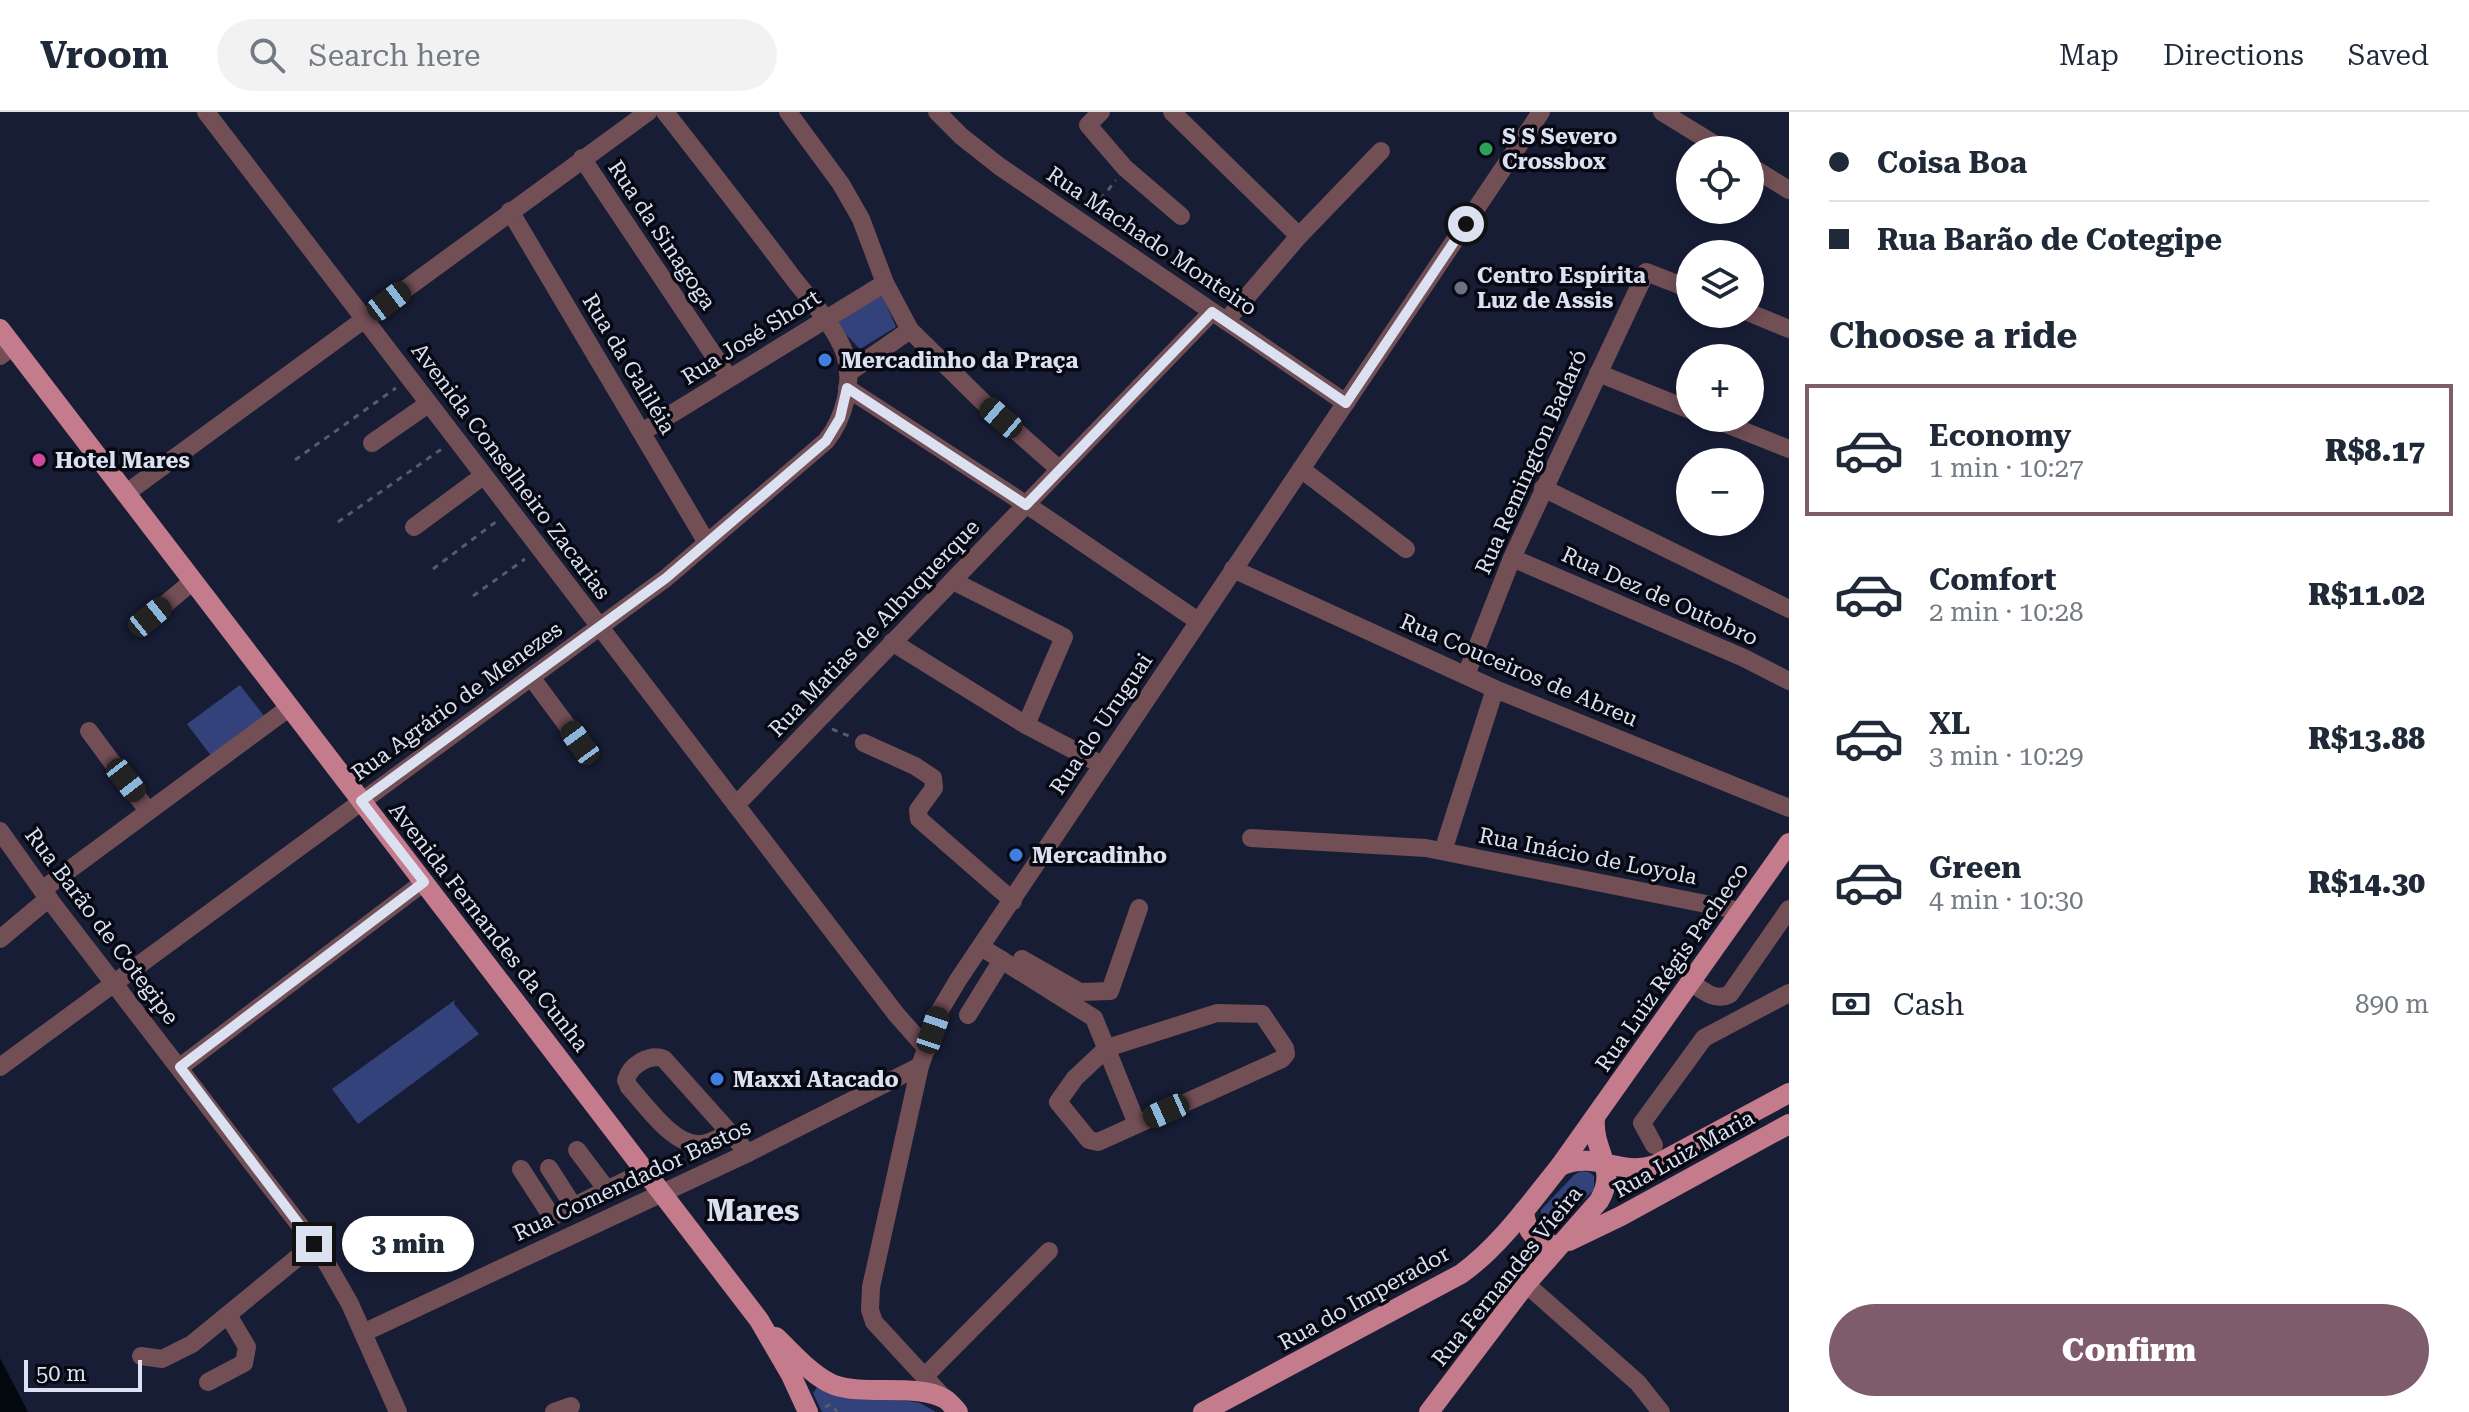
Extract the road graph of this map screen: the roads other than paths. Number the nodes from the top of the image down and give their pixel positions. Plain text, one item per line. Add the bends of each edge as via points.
1 (206, 112) edge
2 (648, 112) edge
3 (665, 112) edge
4 (788, 112) edge
5 (937, 112) edge
6 (1101, 112) edge
7 (1172, 112) edge
8 (1662, 112) edge
9 (1532, 115) edge
10 (1701, 136) edge
11 (1381, 151) dead end
12 (582, 158) junction
13 (1764, 175) edge
14 (1789, 190) edge
15 (510, 211) junction
16 (1181, 216) dead end
17 (1299, 236) junction
18 (885, 283) junction
19 (1676, 284) edge
20 (1219, 316) junction
21 (365, 318) junction
22 (1764, 319) edge
23 (824, 320) junction
24 (0, 329) edge
25 (1789, 329) edge
26 (910, 330) junction
27 (7, 351) edge
28 (1598, 373) junction
29 (729, 378) junction
30 (848, 380) junction
31 (1346, 403) junction
32 (428, 404) junction
33 (1676, 404) edge
34 (642, 432) junction
35 (1746, 432) edge
36 (372, 443) dead end
37 (1789, 449) edge
38 (1059, 469) junction
39 (1301, 469) junction
40 (483, 476) junction
41 (1543, 488) junction
42 (125, 494) junction
43 (1026, 505) junction
44 (414, 527) dead end
45 (707, 543) junction
46 (1406, 549) dead end
47 (1512, 558) junction
48 (1233, 569) junction
49 (193, 581) junction
50 (953, 581) junction
51 (1789, 609) edge
52 (150, 617) dead end
53 (1198, 621) junction
54 (600, 627) junction
55 (892, 642) junction
56 (1466, 675) junction
57 (531, 677) junction
58 (1789, 681) edge
59 (1495, 689) junction
60 (290, 707) junction
61 (1026, 725) junction
62 (89, 731) dead end
63 (580, 743) dead end
64 (864, 743) road end
65 (1102, 765) junction
66 (361, 801) junction
67 (736, 805) junction
68 (1789, 808) edge
69 (148, 811) junction
70 (0, 831) edge
71 (1251, 838) dead end
72 (1789, 843) edge
73 (1434, 850) junction
74 (424, 882) junction
75 (46, 894) junction
76 (1013, 901) junction
77 (1139, 908) dead end
78 (1789, 909) edge
79 (1741, 911) junction
80 (0, 939) edge
81 (983, 943) junction
82 (1002, 960) junction
83 (115, 983) junction
84 (1692, 983) junction
85 (1789, 993) edge
86 (968, 1015) dead end
87 (1107, 1048) junction
88 (924, 1058) junction
89 (0, 1067) edge
90 (180, 1067) junction
91 (1789, 1093) edge
92 (1595, 1118) junction
93 (1137, 1124) junction
94 (1789, 1124) edge
95 (730, 1132) junction
96 (1654, 1145) dead end
97 (577, 1150) dead end
98 (748, 1153) junction
99 (1606, 1164) junction
100 (1560, 1166) junction
101 (549, 1168) dead end
102 (521, 1169) dead end
103 (645, 1171) junction
104 (607, 1190) junction
105 (661, 1194) junction
106 (574, 1207) junction
107 (1524, 1211) junction
108 (314, 1244) junction
109 (1558, 1246) junction
110 (1049, 1251) dead end
111 (1526, 1284) junction
112 (228, 1315) junction
113 (759, 1320) junction
114 (363, 1333) junction
115 (141, 1356) dead end
116 (925, 1376) junction
117 (208, 1382) dead end
118 (952, 1405) edge
119 (398, 1412) edge
120 (808, 1412) edge
121 (1203, 1412) edge
122 (1429, 1412) edge
123 (1661, 1412) edge

1 - 21 street, Avenida Conselheiro Zacarias
2 - 12 street
3 - 23 street
4 - 18 street via 861,219
5 - 20 street, Rua Machado Monteiro via 999,166
6 - 16 street via 1088,125 1125,168
7 - 17 street
8 - 10 street
9 - 31 street, Rua do Uruguai
11 - 17 street, Rua Matias de Albuquerque
12 - 15 street
12 - 29 street, Rua da Sinagoga
13 - 14 street
15 - 21 street
15 - 34 street, Rua da Galiléia
17 - 20 street, Rua Matias de Albuquerque
18 - 23 street, Rua José Short
18 - 26 street
19 - 28 street, Rua Remington Badaró via 1646,272
20 - 31 street, Rua Machado Monteiro
20 - 38 street, Rua Matias de Albuquerque
21 - 32 street, Avenida Conselheiro Zacarias
21 - 42 street
22 - 25 street
23 - 29 street, Rua José Short
23 - 30 street via 839,342
24 - 27 main road, Avenida Fernandes da Cunha
26 - 30 street
26 - 38 street
27 - 42 main road, Avenida Fernandes da Cunha
28 - 33 street
28 - 41 street, Rua Remington Badaró
29 - 34 street, Rua José Short
30 - 43 street
30 - 45 street, Rua Agrário de Menezes via 840,418 826,441
31 - 39 street, Rua do Uruguai
32 - 36 street
32 - 40 street, Avenida Conselheiro Zacarias
34 - 45 street, Rua da Galiléia
35 - 37 street
38 - 43 street, Rua Matias de Albuquerque
39 - 46 street
39 - 48 street, Rua do Uruguai
40 - 44 street
40 - 54 street, Avenida Conselheiro Zacarias
41 - 47 street, Rua Remington Badaró
41 - 51 street
42 - 49 main road, Avenida Fernandes da Cunha
43 - 50 street, Rua Matias de Albuquerque
43 - 53 street
45 - 54 street, Rua Agrário de Menezes
47 - 56 street, Rua Remington Badaró
47 - 58 street, Rua Dez de Outobro
48 - 53 street, Rua do Uruguai
48 - 56 street, Rua Couceiros de Abreu
49 - 52 street
49 - 60 main road, Avenida Fernandes da Cunha
50 - 55 street, Rua Matias de Albuquerque
50 - 61 street via 1064,637
53 - 65 street, Rua do Uruguai
54 - 57 street, Rua Agrário de Menezes
54 - 67 street, Avenida Conselheiro Zacarias
55 - 61 street
55 - 67 street, Rua Matias de Albuquerque
56 - 59 street, Rua Couceiros de Abreu
57 - 63 street
57 - 66 street, Rua Agrário de Menezes
59 - 68 street, Rua Couceiros de Abreu
59 - 73 street
60 - 66 main road, Avenida Fernandes da Cunha
60 - 69 street
61 - 65 street
62 - 69 street
64 - 76 street via 933,778 934,788 918,810 919,819
65 - 76 street, Rua do Uruguai
66 - 74 main road, Avenida Fernandes da Cunha
66 - 83 street, Rua Agrário de Menezes
67 - 88 street, Avenida Conselheiro Zacarias
69 - 75 street
70 - 75 street, Rua Barão de Cotegipe
71 - 73 street, Rua Inácio de Loyola
72 - 79 main road, Rua Luiz Régis Pacheco
73 - 79 street, Rua Inácio de Loyola
74 - 90 street
74 - 103 main road, Avenida Fernandes da Cunha
75 - 80 street
75 - 83 street, Rua Barão de Cotegipe
76 - 81 street, Rua do Uruguai
77 - 81 street via 1113,987 1106,992 1080,992
78 - 84 street via 1730,994 1711,996
79 - 84 main road, Rua Luiz Régis Pacheco
81 - 82 street
81 - 88 street, Rua do Uruguai via 939,1012
82 - 86 street
82 - 87 street via 1094,1018
83 - 89 street, Rua Agrário de Menezes
83 - 90 street, Rua Barão de Cotegipe
84 - 92 main road, Rua Luiz Régis Pacheco
85 - 96 street via 1704,1038 1642,1123
87 - 93 street
87 - 93 street via 1058,1102 1093,1142
87 - 93 street via 1217,1013 1266,1017 1285,1048 1282,1059
88 - 98 street, Rua Comendador Bastos
88 - 116 street, Rua do Uruguai via 870,1310 874,1322
90 - 108 street, Rua Barão de Cotegipe
91 - 99 main road, Rua Luiz Maria via 1655,1165 1633,1169
92 - 99 main road
92 - 100 main road, Rua Luiz Régis Pacheco
94 - 109 main road, Rua Luiz Maria
95 - 95 street via 664,1059 649,1057 628,1072 629,1087 675,1137 699,1145
95 - 98 street
97 - 104 street
98 - 105 street, Rua Comendador Bastos
99 - 100 main road, Rua Luiz Maria via 1583,1159
99 - 109 main road, Rua Fernandes Vieira via 1606,1189 1599,1201
100 - 107 main road, Rua do Imperador
101 - 106 street
102 - 106 street via 549,1216
103 - 104 street
103 - 105 main road, Avenida Fernandes da Cunha
104 - 106 street
105 - 113 main road, Avenida Fernandes da Cunha
105 - 114 street, Rua Comendador Bastos
107 - 109 main road via 1530,1233
107 - 121 main road, Rua do Imperador via 1461,1274
108 - 112 street
108 - 114 street, Rua Barão de Cotegipe via 338,1279
109 - 111 main road, Rua Fernandes Vieira
110 - 116 street
111 - 122 main road, Rua Fernandes Vieira
111 - 123 street via 1638,1383
112 - 115 street via 192,1344 162,1359
112 - 117 street via 247,1347 244,1363
113 - 118 main road via 832,1384 926,1393
113 - 120 main road, Avenida Fernandes da Cunha
114 - 119 street, Rua Barão de Cotegipe
116 - 118 street, Rua do Uruguai

